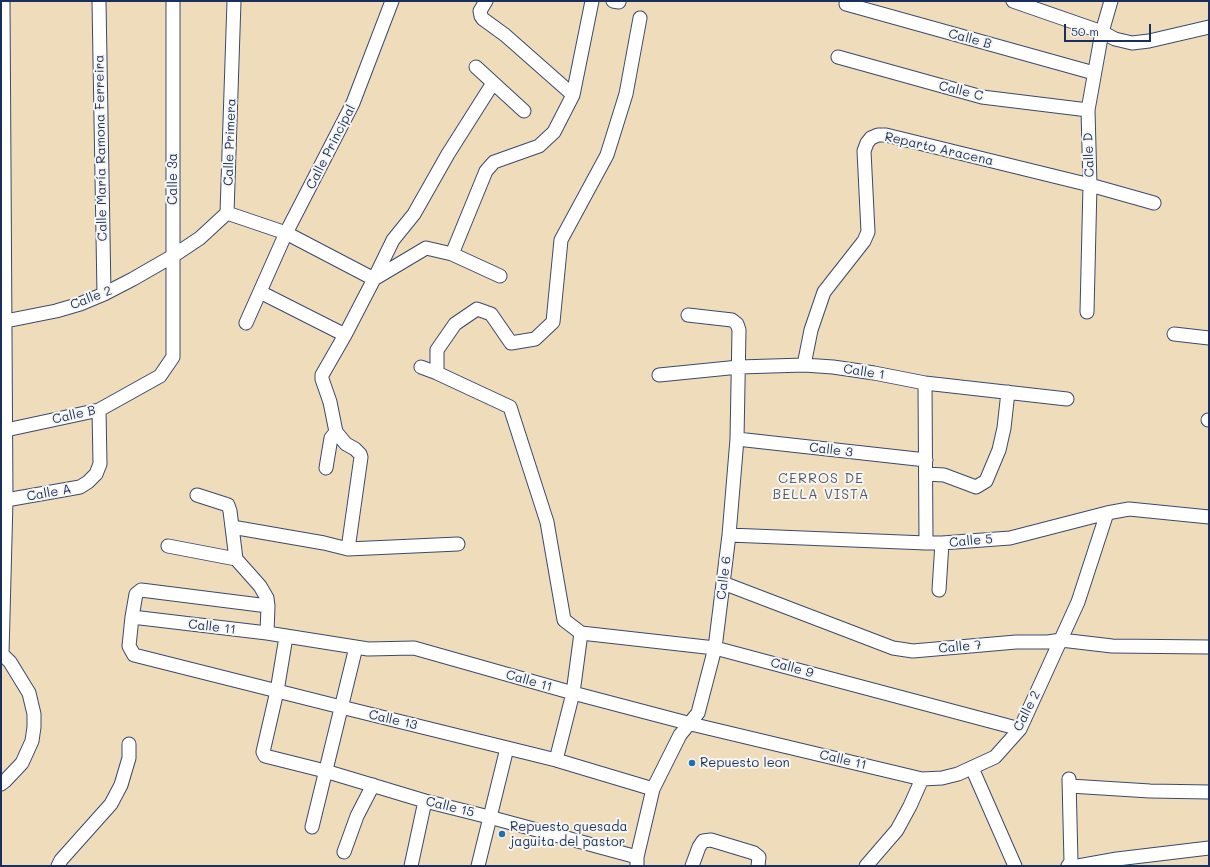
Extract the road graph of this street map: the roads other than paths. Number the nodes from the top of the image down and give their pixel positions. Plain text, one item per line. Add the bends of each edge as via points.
1 (3, 1) edge
2 (99, 1) edge
3 (173, 1) edge
4 (234, 1) edge
5 (392, 1) edge
6 (486, 1) edge
7 (592, 1) edge
8 (1013, 1) edge
9 (1111, 1) edge
10 (846, 4) dead end
11 (640, 18) dead end
12 (1209, 27) edge
13 (1102, 32) junction
14 (838, 57) dead end
15 (476, 68) dead end
16 (1094, 73) junction
17 (493, 84) junction
18 (573, 95) junction
19 (524, 110) dead end
20 (1088, 110) junction
21 (1090, 185) junction
22 (1154, 203) dead end
23 (228, 213) junction
24 (286, 233) junction
25 (452, 254) junction
26 (173, 256) junction
27 (500, 276) dead end
28 (374, 279) junction
29 (260, 292) junction
30 (104, 294) junction
31 (1087, 312) dead end
32 (688, 315) dead end
33 (3, 322) edge
34 (246, 323) dead end
35 (345, 334) junction
36 (1174, 334) dead end
37 (1209, 338) edge
38 (173, 357) joint
39 (804, 365) junction
40 (421, 367) dead end
41 (739, 367) junction
42 (437, 373) junction
43 (659, 375) dead end
44 (925, 383) junction
45 (1008, 392) junction
46 (1068, 399) dead end
47 (99, 410) junction
48 (6, 430) junction
49 (336, 432) junction
50 (736, 439) junction
51 (926, 460) junction
52 (326, 468) dead end
53 (926, 474) junction
54 (198, 495) dead end
55 (6, 500) junction
56 (1107, 513) junction
57 (1209, 517) edge
58 (232, 527) junction
59 (729, 535) junction
60 (926, 543) junction
61 (942, 543) junction
62 (458, 544) dead end
63 (168, 546) dead end
64 (348, 549) junction
65 (236, 559) junction
66 (723, 583) junction
67 (939, 590) dead end
68 (268, 606) junction
69 (132, 617) junction
70 (267, 633) junction
71 (581, 633) junction
72 (286, 637) junction
73 (1061, 640) junction
74 (356, 647) junction
75 (1209, 647) edge
76 (715, 648) junction
77 (2, 653) edge
78 (277, 691) junction
79 (573, 693) junction
80 (341, 708) junction
81 (691, 724) junction
82 (1020, 729) junction
83 (129, 744) dead end
84 (507, 748) junction
85 (556, 760) junction
86 (972, 768) junction
87 (325, 771) junction
88 (922, 779) junction
89 (1, 784) edge
90 (373, 785) junction
91 (653, 789) junction
92 (1209, 792) edge
93 (425, 801) junction
94 (489, 817) junction
95 (312, 827) dead end
96 (1209, 848) edge
97 (344, 852) dead end
98 (637, 862) edge
99 (1118, 862) edge
100 (58, 866) edge
101 (411, 866) edge
102 (478, 866) edge
103 (692, 866) edge
104 (758, 866) edge
105 (866, 866) edge
106 (1015, 866) edge
107 (1068, 866) edge
108 (1078, 866) edge

1 - 33 street
2 - 30 street, Calle María Ramona Ferreira
3 - 26 street, Calle 3a
4 - 23 street, Calle Primera
5 - 24 street, Calle Principal via 353,103
6 - 18 street via 480,16
7 - 18 street
8 - 13 street
9 - 13 street, Calle D
10 - 16 street, Calle B
11 - 42 street via 626,94 607,155 561,240 553,322 535,339 511,343 491,314 477,309 454,324 437,350
12 - 13 street via 1132,43
13 - 16 street, Calle D
14 - 20 street, Calle C via 982,97
15 - 17 street
16 - 20 street, Calle D
17 - 19 street
17 - 28 street via 448,154 414,214 393,240
18 - 25 street via 554,132 547,140 539,146 494,162 486,171
20 - 21 street, Calle D
21 - 22 street, Reparto Aracena
21 - 31 street, Calle D
21 - 39 street, Reparto Aracena via 886,135 871,138 864,151 868,232 864,241 824,292 811,330
23 - 24 street
23 - 26 street via 200,238
24 - 28 street
24 - 29 street, Calle Principal
25 - 27 street
25 - 28 street via 426,248
26 - 30 street, Calle 2
26 - 38 street, Calle 3a
28 - 35 street
29 - 34 street, Calle Principal
29 - 35 street
30 - 33 street, Calle 2 via 56,311
32 - 41 street, Calle 6 via 732,320 737,324
33 - 48 street
35 - 49 street via 322,375
36 - 37 street
38 - 47 street, Calle B via 160,376
39 - 41 street, Calle 1
39 - 44 street, Calle 1 via 860,371
40 - 42 street
41 - 43 street, Calle 1
41 - 50 street, Calle 6
42 - 71 street via 510,407 547,522 564,620
44 - 45 street, Calle 1
44 - 51 street
45 - 46 street, Calle 1
45 - 53 street via 999,450 986,481 976,487 944,474
47 - 48 street, Calle B
47 - 55 street, Calle A via 100,464 96,474 88,482 80,487
48 - 55 street
49 - 52 street via 331,438
49 - 64 street via 346,444 360,454 362,461
50 - 51 street, Calle 3
50 - 59 street, Calle 6
51 - 53 street
53 - 60 street
54 - 58 street via 228,506
55 - 77 street
56 - 57 street, Calle 5 via 1130,509
56 - 61 street, Calle 5 via 1010,538
56 - 73 street, Calle 2 via 1078,602
58 - 64 street
58 - 65 street
59 - 60 street, Calle 5
59 - 66 street, Calle 6
60 - 61 street, Calle 5
61 - 67 street
62 - 64 street
63 - 65 street
65 - 68 street via 260,586 267,598
66 - 73 street, Calle 7 via 893,648 913,651
66 - 76 street, Calle 6
68 - 69 street via 141,590 136,594
68 - 70 street
69 - 70 street, Calle 11
69 - 78 street, Calle 13 via 129,646 134,655
70 - 72 street, Calle 11
71 - 76 street, Calle 9
71 - 79 street
72 - 74 street, Calle 11
72 - 78 street
73 - 75 street, Calle 7 via 1112,646
73 - 82 street, Calle 2
74 - 79 street, Calle 11 via 414,648
74 - 80 street
76 - 81 street, Calle 6 via 698,713
76 - 82 street, Calle 9
77 - 89 street via 29,693 34,728 32,742 22,763
78 - 80 street, Calle 13
78 - 87 street, Calle 15 via 263,752 265,756
79 - 81 street, Calle 11
79 - 85 street
80 - 84 street, Calle 13
80 - 87 street
81 - 88 street, Calle 11
81 - 91 street, Calle 6 via 680,735
82 - 86 street, Calle 2 via 995,756
83 - 100 street via 129,758 121,785 111,804
84 - 85 street, Calle 13
84 - 94 street
85 - 91 street, Calle 13
86 - 88 street, Calle 2 via 942,778
86 - 106 street
87 - 90 street, Calle 15
87 - 95 street
88 - 105 street via 897,830
90 - 93 street, Calle 15
90 - 97 street via 357,816
91 - 98 street, Calle 6
92 - 107 street via 1069,782 1071,862
93 - 94 street, Calle 15
93 - 101 street
94 - 98 street, Calle 15
94 - 102 street
96 - 99 street
99 - 108 street
103 - 104 street via 703,841 711,840 754,852 759,857

